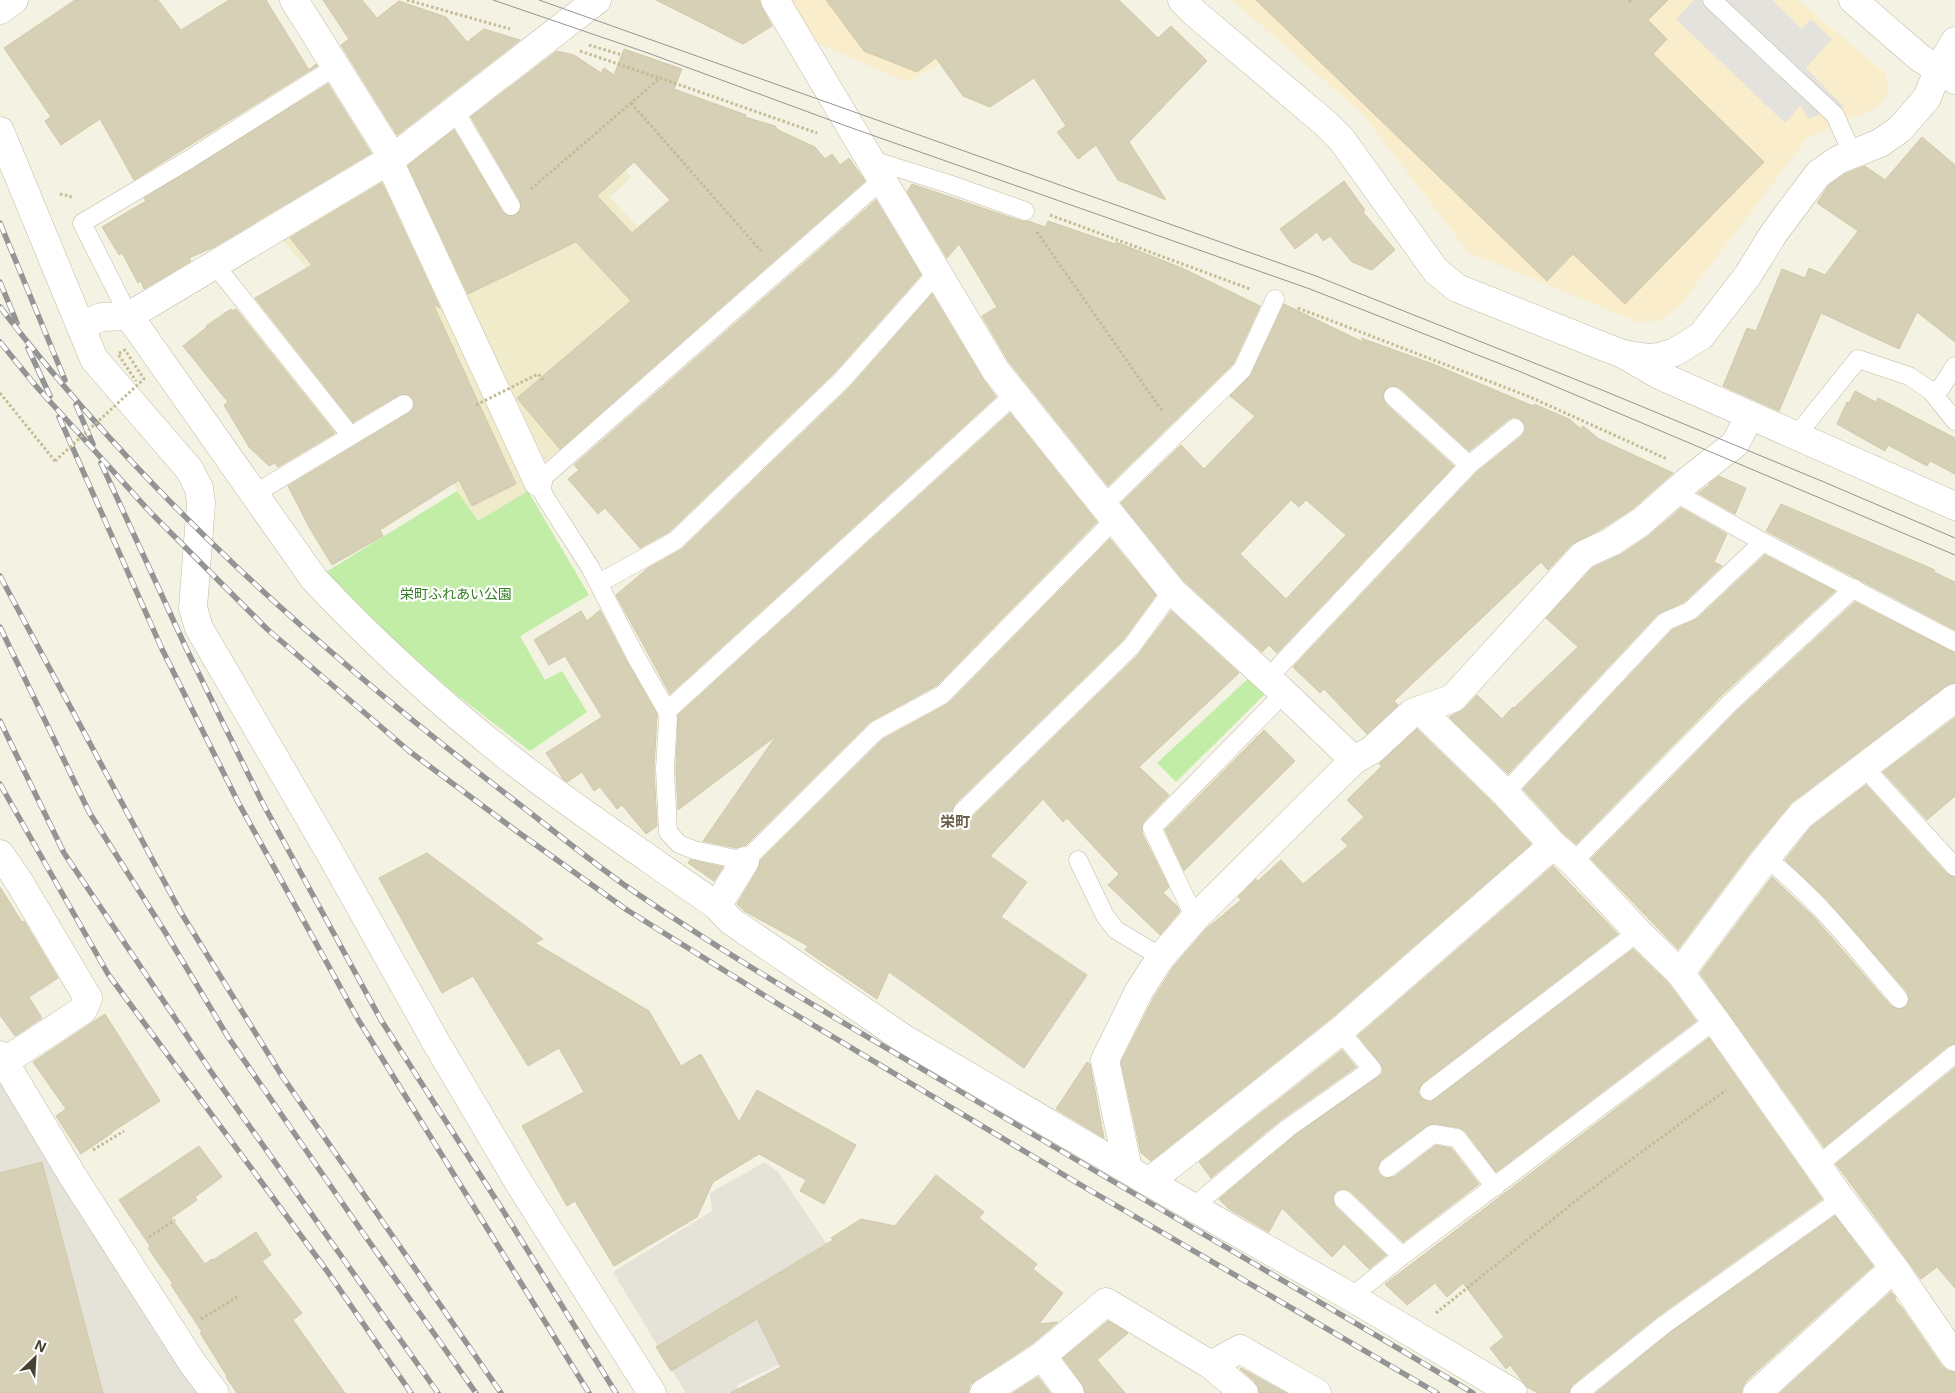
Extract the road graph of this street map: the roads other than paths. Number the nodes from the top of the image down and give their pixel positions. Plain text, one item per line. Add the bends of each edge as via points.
1 (14, 0) edge
2 (294, 0) edge
3 (597, 0) edge
4 (775, 0) edge
5 (1182, 0) edge
6 (1712, 0) edge
7 (1853, 0) edge
8 (0, 10) edge
9 (1955, 41) edge
10 (335, 66) junction
11 (1947, 75) edge
12 (455, 112) junction
13 (0, 131) edge
14 (1853, 155) junction
15 (391, 159) junction
16 (871, 163) junction
17 (511, 206) road end
18 (1025, 211) road end
19 (215, 265) junction
20 (937, 273) junction
21 (1275, 299) road end
22 (129, 316) junction
23 (82, 326) junction
24 (1623, 354) junction
25 (1955, 366) edge
26 (1931, 391) junction
27 (1015, 394) junction
28 (1393, 396) dead end
29 (404, 404) dead end
30 (1750, 416) junction
31 (1955, 421) edge
32 (1515, 428) dead end
33 (351, 436) junction
34 (1796, 436) junction
35 (1469, 465) junction
36 (538, 482) junction
37 (1683, 486) junction
38 (254, 494) junction
39 (1955, 506) edge
40 (1110, 512) junction
41 (1764, 542) junction
42 (599, 583) junction
43 (1854, 588) junction
44 (1172, 591) junction
45 (1955, 642) edge
46 (1276, 685) junction
47 (1955, 698) edge
48 (1420, 710) junction
49 (667, 711) junction
50 (1354, 760) junction
51 (1864, 767) junction
52 (1505, 793) junction
53 (962, 812) dead end
54 (0, 854) edge
55 (1563, 854) junction
56 (1766, 858) junction
57 (1078, 860) dead end
58 (746, 861) junction
59 (1955, 866) edge
60 (717, 906) junction
61 (1195, 918) junction
62 (1638, 932) junction
63 (1161, 957) junction
64 (1680, 974) junction
65 (1899, 999) dead end
66 (1715, 1020) junction
67 (1340, 1031) junction
68 (1955, 1054) edge
69 (2, 1058) edge
70 (1429, 1091) dead end
71 (1817, 1166) junction
72 (1388, 1168) dead end
73 (1139, 1175) junction
74 (1495, 1187) junction
75 (1343, 1199) dead end
76 (1841, 1199) junction
77 (1193, 1207) junction
78 (1402, 1256) junction
79 (1894, 1268) junction
80 (1351, 1297) junction
81 (1042, 1356) junction
82 (1955, 1357) edge
83 (1211, 1365) junction
84 (215, 1393) edge
85 (652, 1393) edge
86 (984, 1393) edge
87 (1070, 1393) edge
88 (1244, 1393) edge
89 (1317, 1393) edge
90 (1513, 1393) edge
91 (1579, 1393) edge
92 (1758, 1393) edge

1 - 8 street
2 - 10 street
3 - 12 street
4 - 16 street
5 - 24 street via 1342,140 1446,280 1458,288
6 - 14 lane via 1836,115
7 - 11 street via 1920,58
9 - 11 street
10 - 15 street
10 - 22 lane via 82,223
11 - 14 street via 1900,129 1880,143
12 - 15 street
12 - 17 lane
13 - 23 street
14 - 24 street via 1838,160 1818,174 1701,336 1675,352 1659,357
15 - 19 street
15 - 36 street
16 - 18 lane via 949,184
16 - 20 street
16 - 36 lane via 779,271
19 - 22 street
19 - 33 lane
20 - 27 street via 996,371
20 - 42 lane via 843,379 675,541
21 - 40 lane via 1242,370 1177,432
22 - 23 street via 101,317
22 - 38 street
23 - 85 street via 94,359 189,469 199,488 201,503 193,608 200,628 490,1134
24 - 30 street via 1659,375
25 - 26 lane via 1940,389
26 - 31 lane
26 - 34 lane via 1909,376 1858,359
27 - 40 street
27 - 49 lane
28 - 35 lane
29 - 33 lane
30 - 34 street
30 - 37 street via 1735,444
32 - 35 lane
33 - 38 lane
34 - 39 street
35 - 46 lane
36 - 42 lane
37 - 41 lane
37 - 48 street via 1641,522 1611,542 1583,555 1454,698
38 - 60 street via 314,579 442,700 525,770
40 - 44 street
40 - 58 lane via 942,695 876,730
41 - 43 lane
41 - 52 lane via 1690,611 1666,621
42 - 49 lane
43 - 45 lane
43 - 55 lane
44 - 46 street
44 - 53 lane via 1131,647
46 - 50 street
46 - 61 lane via 1152,828
47 - 51 street
48 - 50 street via 1412,713 1372,750
48 - 52 street
49 - 58 lane via 668,832 680,844 694,850
50 - 61 street
51 - 56 street via 1801,815
51 - 59 lane
52 - 55 street
54 - 69 street via 88,998 83,1010
55 - 62 street
55 - 67 street
56 - 64 street
56 - 65 lane via 1830,919
57 - 63 lane via 1105,916 1116,930
58 - 60 street
60 - 73 street via 731,921 903,1038
61 - 63 street
62 - 64 street
62 - 70 lane
63 - 73 street via 1139,990 1105,1060
64 - 66 street
66 - 71 street
66 - 74 lane
67 - 73 street
67 - 77 lane via 1372,1069 1288,1128
68 - 71 lane
69 - 84 street via 67,1166
71 - 76 street
72 - 74 lane via 1433,1134 1458,1138
73 - 77 street
74 - 78 lane
75 - 78 lane
76 - 79 street
76 - 91 lane via 1665,1324
77 - 80 street
78 - 80 lane
79 - 82 street
79 - 92 street
80 - 90 street
81 - 83 street via 1106,1302
81 - 86 street
81 - 87 street
83 - 88 street
83 - 89 street via 1240,1349

